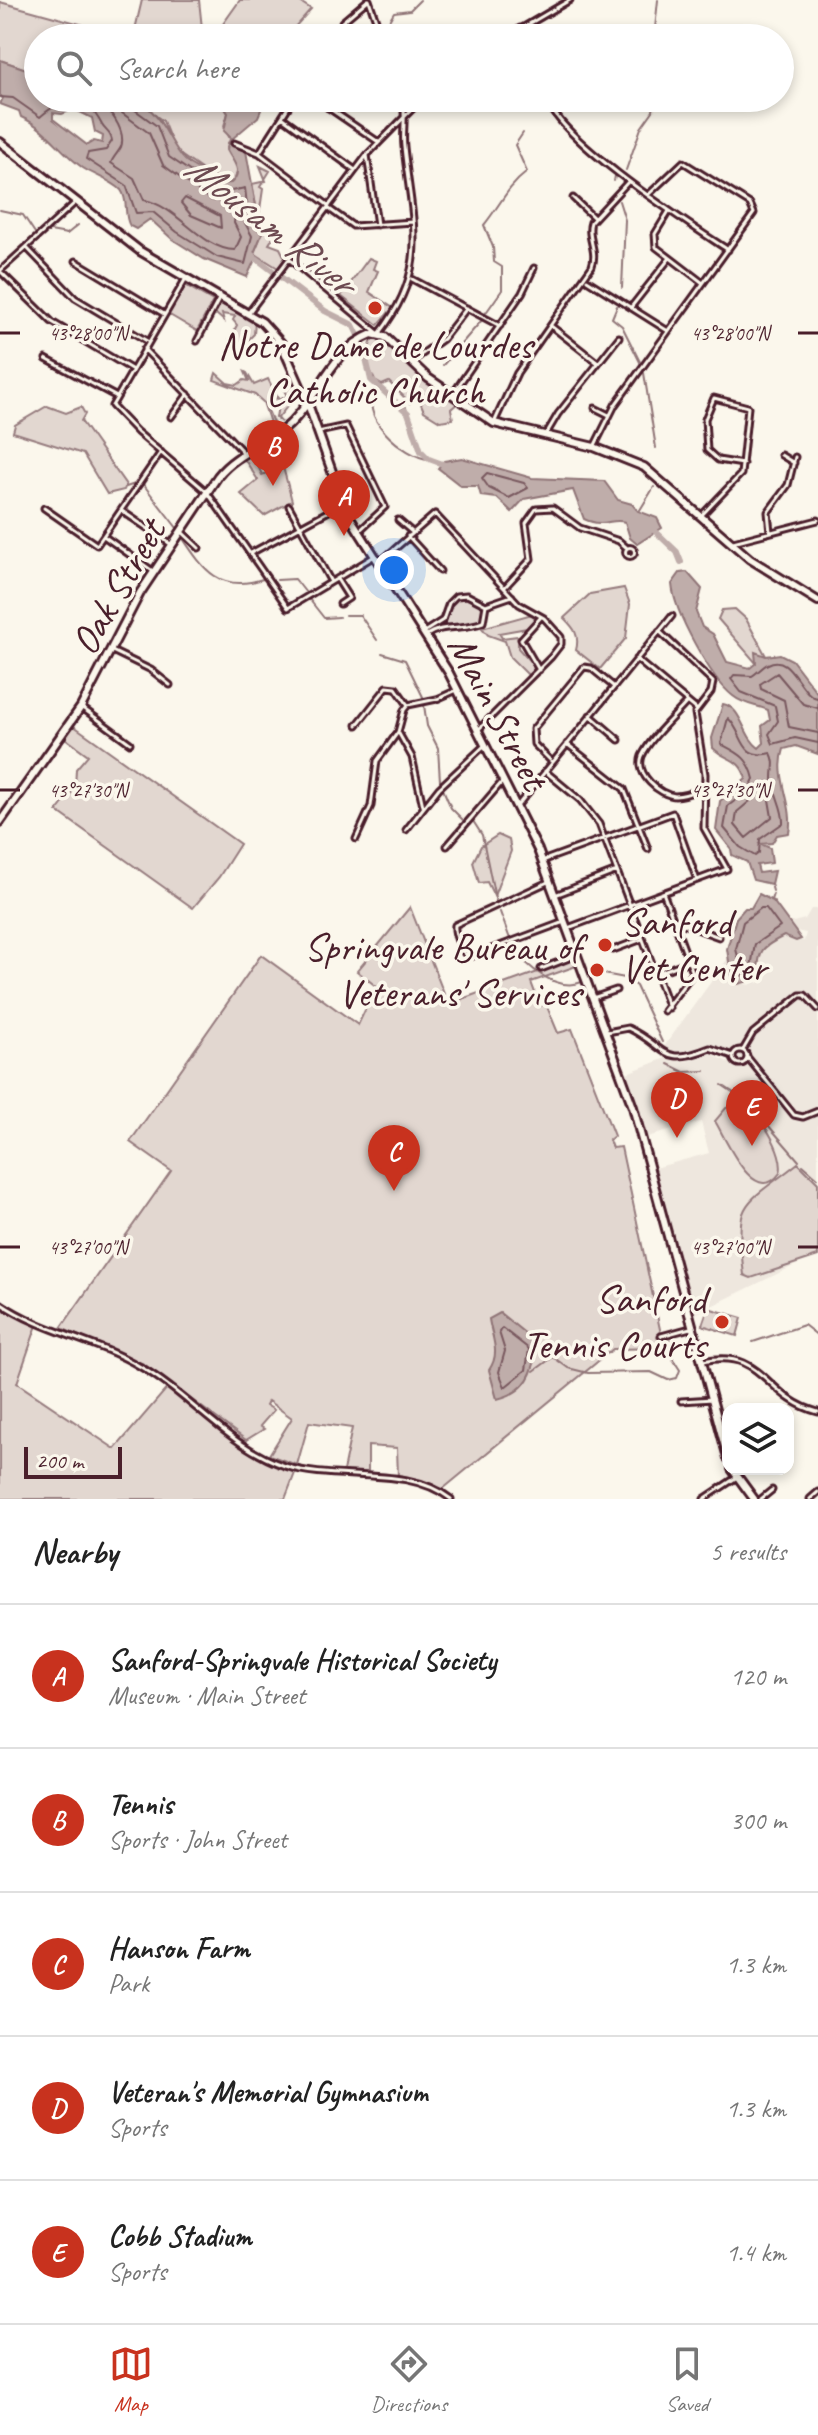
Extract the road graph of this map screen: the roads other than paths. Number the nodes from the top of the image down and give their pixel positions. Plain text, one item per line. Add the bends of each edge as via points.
1 (369, 0) edge
2 (570, 0) edge
3 (342, 22) dead end
4 (377, 24) edge
5 (526, 24) edge
6 (285, 112) edge
7 (334, 112) edge
8 (406, 112) edge
9 (555, 112) edge
10 (404, 114) junction
11 (282, 117) junction
12 (0, 142) edge
13 (378, 142) junction
14 (234, 143) dead end
15 (259, 153) junction
16 (367, 155) junction
17 (355, 170) junction
18 (628, 182) junction
19 (648, 195) junction
20 (573, 198) dead end
21 (78, 201) junction
22 (329, 207) junction
23 (669, 210) junction
24 (594, 218) junction
25 (413, 222) junction
26 (377, 225) junction
27 (27, 248) junction
28 (728, 250) junction
29 (289, 259) junction
30 (669, 259) junction
31 (76, 261) dead end
32 (534, 268) dead end
33 (0, 271) edge
34 (411, 279) junction
35 (585, 279) junction
36 (185, 280) junction
37 (703, 283) junction
38 (219, 299) junction
39 (632, 306) junction
40 (467, 308) junction
41 (164, 314) junction
42 (248, 314) junction
43 (500, 326) junction
44 (551, 326) junction
45 (668, 331) junction
46 (379, 334) junction
47 (619, 337) dead end
48 (147, 341) junction
49 (197, 341) dead end
50 (144, 348) junction
51 (46, 359) dead end
52 (411, 362) junction
53 (598, 363) junction
54 (131, 369) junction
55 (320, 385) junction
56 (302, 391) junction
57 (188, 394) junction
58 (452, 395) junction
59 (115, 396) junction
60 (308, 404) junction
61 (595, 408) dead end
62 (609, 415) junction
63 (171, 417) dead end
64 (296, 418) junction
65 (494, 423) junction
66 (315, 424) junction
67 (318, 432) junction
68 (545, 436) junction
69 (594, 447) junction
70 (161, 452) junction
71 (244, 453) junction
72 (781, 455) dead end
73 (743, 464) junction
74 (207, 492) junction
75 (342, 503) junction
76 (289, 506) dead end
77 (44, 508) dead end
78 (122, 511) junction
79 (700, 517) junction
80 (398, 520) dead end
81 (818, 520) edge
82 (300, 526) junction
83 (181, 531) junction
84 (358, 532) junction
85 (770, 532) junction
86 (410, 534) junction
87 (104, 537) junction
88 (730, 543) junction
89 (172, 545) junction
90 (199, 548) dead end
91 (627, 548) dead end
92 (251, 553) junction
93 (376, 560) junction
94 (440, 571) dead end
95 (154, 572) junction
96 (337, 579) junction
97 (331, 582) junction
98 (505, 587) junction
99 (512, 596) junction
100 (818, 601) edge
101 (340, 604) dead end
102 (486, 605) junction
103 (672, 616) dead end
104 (541, 617) junction
105 (443, 620) junction
106 (447, 626) junction
107 (659, 631) junction
108 (424, 634) junction
109 (112, 651) junction
110 (636, 659) junction
111 (539, 670) junction
112 (170, 685) dead end
113 (613, 686) junction
114 (457, 690) junction
115 (687, 702) junction
116 (408, 705) junction
117 (81, 707) junction
118 (696, 709) junction
119 (590, 715) junction
120 (357, 725) dead end
121 (478, 730) junction
122 (398, 732) junction
123 (619, 740) dead end
124 (130, 743) dead end
125 (567, 744) junction
126 (485, 745) junction
127 (552, 762) junction
128 (545, 771) junction
129 (503, 781) junction
130 (706, 787) junction
131 (423, 806) junction
132 (517, 806) junction
133 (0, 822) edge
134 (639, 825) junction
135 (406, 830) dead end
136 (605, 837) junction
137 (356, 839) dead end
138 (447, 846) dead end
139 (648, 849) dead end
140 (542, 861) junction
141 (617, 871) junction
142 (697, 880) junction
143 (550, 881) junction
144 (664, 893) junction
145 (555, 895) junction
146 (630, 905) junction
147 (675, 921) junction
148 (566, 925) junction
149 (719, 937) dead end
150 (642, 939) junction
151 (613, 950) dead end
152 (577, 955) junction
153 (689, 961) junction
154 (541, 969) dead end
155 (655, 974) junction
156 (616, 990) dead end
157 (593, 998) junction
158 (818, 1009) edge
159 (606, 1032) junction
160 (743, 1050) junction
161 (733, 1056) junction
162 (748, 1058) junction
163 (818, 1111) edge
164 (0, 1303) edge
165 (694, 1327) junction
166 (661, 1336) dead end
167 (703, 1361) junction
168 (713, 1399) junction
169 (681, 1401) dead end
170 (818, 1412) edge
171 (722, 1434) edge
172 (733, 1475) edge
173 (738, 1475) edge
174 (772, 1490) dead end
175 (818, 1492) edge
176 (451, 1499) edge
177 (706, 1499) edge
178 (754, 1499) edge
179 (761, 1499) edge
180 (810, 1499) edge

1 - 3 street
1 - 4 street
2 - 5 street
6 - 11 street
7 - 13 street
8 - 10 street
9 - 18 street
10 - 13 street
10 - 25 street
11 - 15 street
11 - 17 street
12 - 21 main road, Main Street
13 - 16 street
14 - 15 street
15 - 22 street
16 - 17 street
16 - 26 street
17 - 22 street
18 - 19 street
18 - 24 street
19 - 23 street
19 - 28 street via 681,162 750,204 754,210
20 - 24 street
21 - 27 street
21 - 36 main road, Main Street
22 - 26 street via 353,226
22 - 29 street
23 - 28 street
23 - 30 street via 654,239
24 - 35 street via 589,230 594,259
25 - 26 street
25 - 34 street
27 - 33 street
27 - 48 street via 75,298
28 - 37 street
29 - 42 street
29 - 46 street
30 - 37 street
30 - 39 street
31 - 41 street
32 - 43 street
33 - 54 street via 53,323
34 - 40 street
34 - 46 street via 401,305
35 - 39 street
35 - 44 street
36 - 38 main road, Main Street
36 - 41 street
37 - 45 street
38 - 42 main road, Main Street
38 - 49 street
39 - 45 street
40 - 43 street
40 - 52 street via 443,340
41 - 48 street
42 - 56 main road, Main Street via 279,339
43 - 58 street
44 - 53 street
44 - 65 street via 517,373
45 - 62 street
46 - 52 main road
46 - 55 main road, Oak Street via 353,343
47 - 53 street
48 - 50 street
50 - 54 street
50 - 57 street
51 - 59 street
52 - 58 main road
53 - 68 street
54 - 59 street
55 - 56 main road
55 - 60 main road, Oak Street
56 - 60 main road, Main Street
57 - 63 street
57 - 71 street
58 - 65 main road
59 - 70 street via 113,408
60 - 64 main road, Oak Street
60 - 66 main road, Main Street
61 - 62 street
62 - 69 street
64 - 66 main road via 306,416
64 - 71 main road, Oak Street
65 - 68 main road
66 - 67 main road, Main Street
67 - 75 main road, Main Street
67 - 84 street via 344,425 385,507
68 - 69 main road
69 - 79 main road via 650,470
70 - 74 street
70 - 78 street
71 - 74 main road, Oak Street
72 - 85 street via 794,460 788,485 770,509
73 - 73 street via 748,407 713,399 704,426 707,450 718,460
73 - 79 street via 737,480
74 - 83 main road, Oak Street
74 - 92 street
75 - 82 street
75 - 84 main road, Main Street
76 - 82 street
77 - 87 street via 96,545
78 - 87 street
78 - 89 street
79 - 88 main road
80 - 86 street
81 - 85 street
82 - 92 street
82 - 97 street
83 - 89 main road, Oak Street
83 - 90 street
84 - 93 main road, Main Street
85 - 88 street
86 - 93 street
86 - 94 street
86 - 98 street via 433,514
87 - 95 street
88 - 100 main road
89 - 95 main road, Oak Street
91 - 98 street via 580,528 557,509 540,508 526,519 529,563
92 - 97 street via 288,608
93 - 96 street
93 - 108 main road, Main Street
95 - 109 main road, Oak Street
96 - 97 street
96 - 101 street via 349,598
98 - 99 street
99 - 102 street
99 - 104 street
102 - 105 street via 459,594
102 - 106 street via 483,622 462,629
103 - 107 street
104 - 111 street via 521,639
104 - 111 street via 560,634 561,644
105 - 106 street
105 - 108 street
106 - 108 street
107 - 110 street
107 - 118 street via 712,680 711,692
108 - 114 main road, Main Street
109 - 112 street
109 - 117 main road, Oak Street
110 - 113 street
110 - 115 street
111 - 121 street
113 - 119 street
113 - 127 street via 584,667 536,725 531,739
114 - 116 street
114 - 121 main road, Main Street
115 - 118 street
115 - 130 street via 645,752 641,765 646,778 668,794
116 - 120 street via 396,688 387,687
116 - 122 street
117 - 124 street
117 - 133 main road, Oak Street
118 - 130 street
119 - 123 street
119 - 125 street
121 - 126 main road, Main Street
122 - 131 street via 412,757
122 - 137 street via 377,761 371,806
125 - 127 street
125 - 134 street via 620,784
126 - 129 main road, Main Street
126 - 131 street
127 - 128 street
128 - 132 street
128 - 136 street via 580,800
129 - 132 main road, Main Street
129 - 138 street
130 - 142 street via 704,828 727,869
131 - 135 street
132 - 140 main road, Main Street
134 - 136 street
134 - 139 street
134 - 142 street via 673,813
136 - 140 street
136 - 141 street
140 - 143 main road, Main Street
141 - 145 street
141 - 146 street
142 - 144 street
143 - 145 main road, Main Street
143 - 148 street via 454,927 467,957
144 - 146 street
144 - 147 street
145 - 148 main road, Main Street
146 - 148 street
146 - 150 street
147 - 149 street
147 - 153 street
148 - 152 main road, Main Street
150 - 151 street
150 - 155 street
152 - 154 street
152 - 157 main road, Main Street
153 - 155 street
153 - 155 street via 692,976 666,1010
156 - 157 street
157 - 159 main road, Main Street
158 - 160 street via 800,995 753,1033
159 - 161 street via 628,1028 672,1057 710,1048
159 - 165 main road, Main Street via 639,1128
160 - 161 street
160 - 162 street
161 - 162 street via 739,1064
162 - 163 street via 794,1115
164 - 176 street via 144,1368 271,1460 299,1469 424,1485
165 - 166 street
165 - 167 main road, Main Street
167 - 168 main road, Main Street
167 - 170 street via 745,1361 784,1397
168 - 169 street
168 - 171 main road, Main Street
172 - 177 street
173 - 178 main road
174 - 179 street
175 - 180 street

